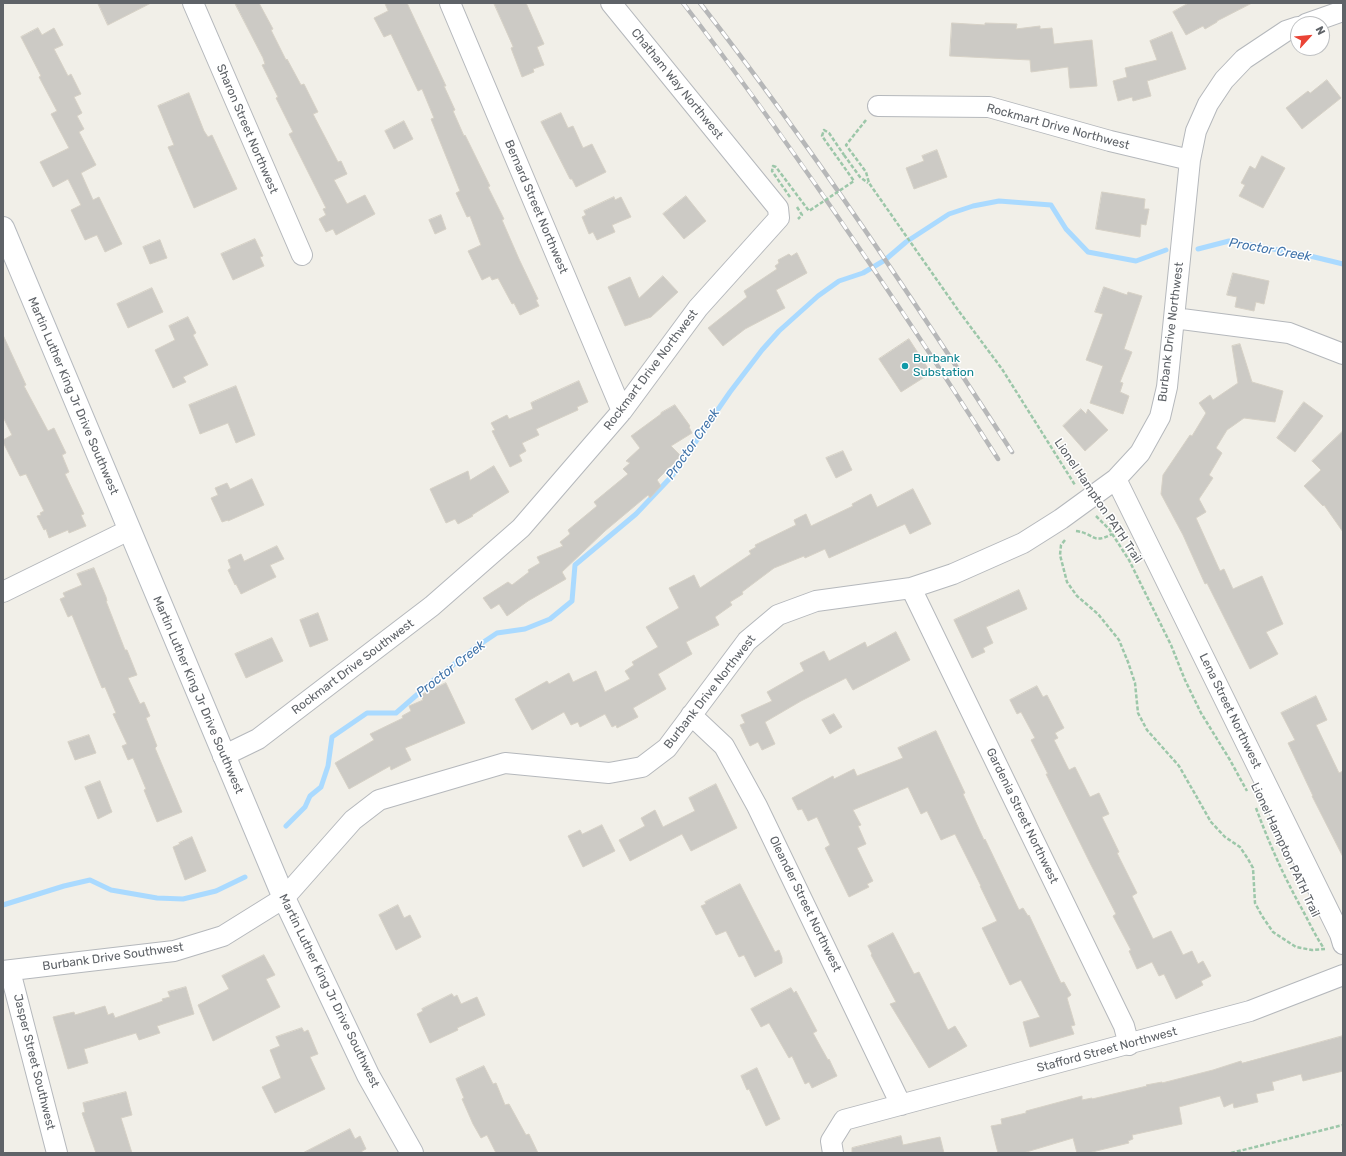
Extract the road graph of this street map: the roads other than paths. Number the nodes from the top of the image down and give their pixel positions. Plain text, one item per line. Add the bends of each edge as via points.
1 (193, 3) edge
2 (450, 3) edge
3 (611, 3) edge
4 (1343, 11) edge
5 (1329, 16) edge
6 (1290, 30) edge
7 (878, 106) road end
8 (1190, 160) junction
9 (743, 164) joint
10 (3, 228) edge
11 (302, 255) dead end
12 (1174, 318) junction
13 (1343, 354) edge
14 (622, 412) junction
15 (1116, 479) junction
16 (129, 530) junction
17 (475, 568) joint
18 (911, 588) junction
19 (3, 592) edge
20 (691, 714) junction
21 (223, 756) junction
22 (642, 767) joint
23 (284, 898) junction
24 (1334, 947) edge
25 (7, 971) edge
26 (1343, 976) edge
27 (1129, 1045) junction
28 (901, 1105) junction
29 (57, 1153) edge
30 (412, 1153) edge
31 (833, 1153) edge

1 - 11 street, Sharon Street Northwest
2 - 14 street, Bernard Street Northwest
3 - 9 street, Chatham Way Northwest
4 - 5 street
6 - 8 street, Burbank Drive Northwest via 1244,59 1224,80 1208,104 1196,131
7 - 8 street, Rockmart Drive Northwest via 989,107 1110,141
8 - 12 street, Burbank Drive Northwest
9 - 14 street, Rockmart Drive Northwest via 778,208 779,218 698,308
10 - 16 main road, Martin Luther King Jr Drive Southwest
12 - 13 street via 1289,333
12 - 15 street, Burbank Drive Northwest via 1167,387 1160,417 1140,453
14 - 17 street, Rockmart Drive Northwest via 521,528
15 - 18 street, Burbank Drive Northwest via 1023,543 953,574
15 - 24 street, Lena Street Northwest via 1333,920
16 - 19 street
16 - 21 main road, Martin Luther King Jr Drive Southwest
17 - 21 street, Rockmart Drive Southwest via 432,606 258,739
18 - 20 street, Burbank Drive Northwest via 816,601 778,615 747,641
18 - 27 street, Gardenia Street Northwest via 1124,1026
20 - 22 street, Burbank Drive Northwest via 667,748
20 - 28 street, Oleander Street Northwest via 724,746 757,806
21 - 23 main road, Martin Luther King Jr Drive Southwest
22 - 23 street, Burbank Drive Southwest via 609,773 505,763 379,800 353,820
23 - 25 street, Burbank Drive Southwest via 223,936 174,951
23 - 30 main road, Martin Luther King Jr Drive Southwest via 368,1074
25 - 29 street, Jasper Street Southwest
26 - 27 street, Stafford Street Northwest via 1250,1011
27 - 28 street, Stafford Street Northwest
28 - 31 street, Stafford Street Northwest via 844,1120 831,1140

